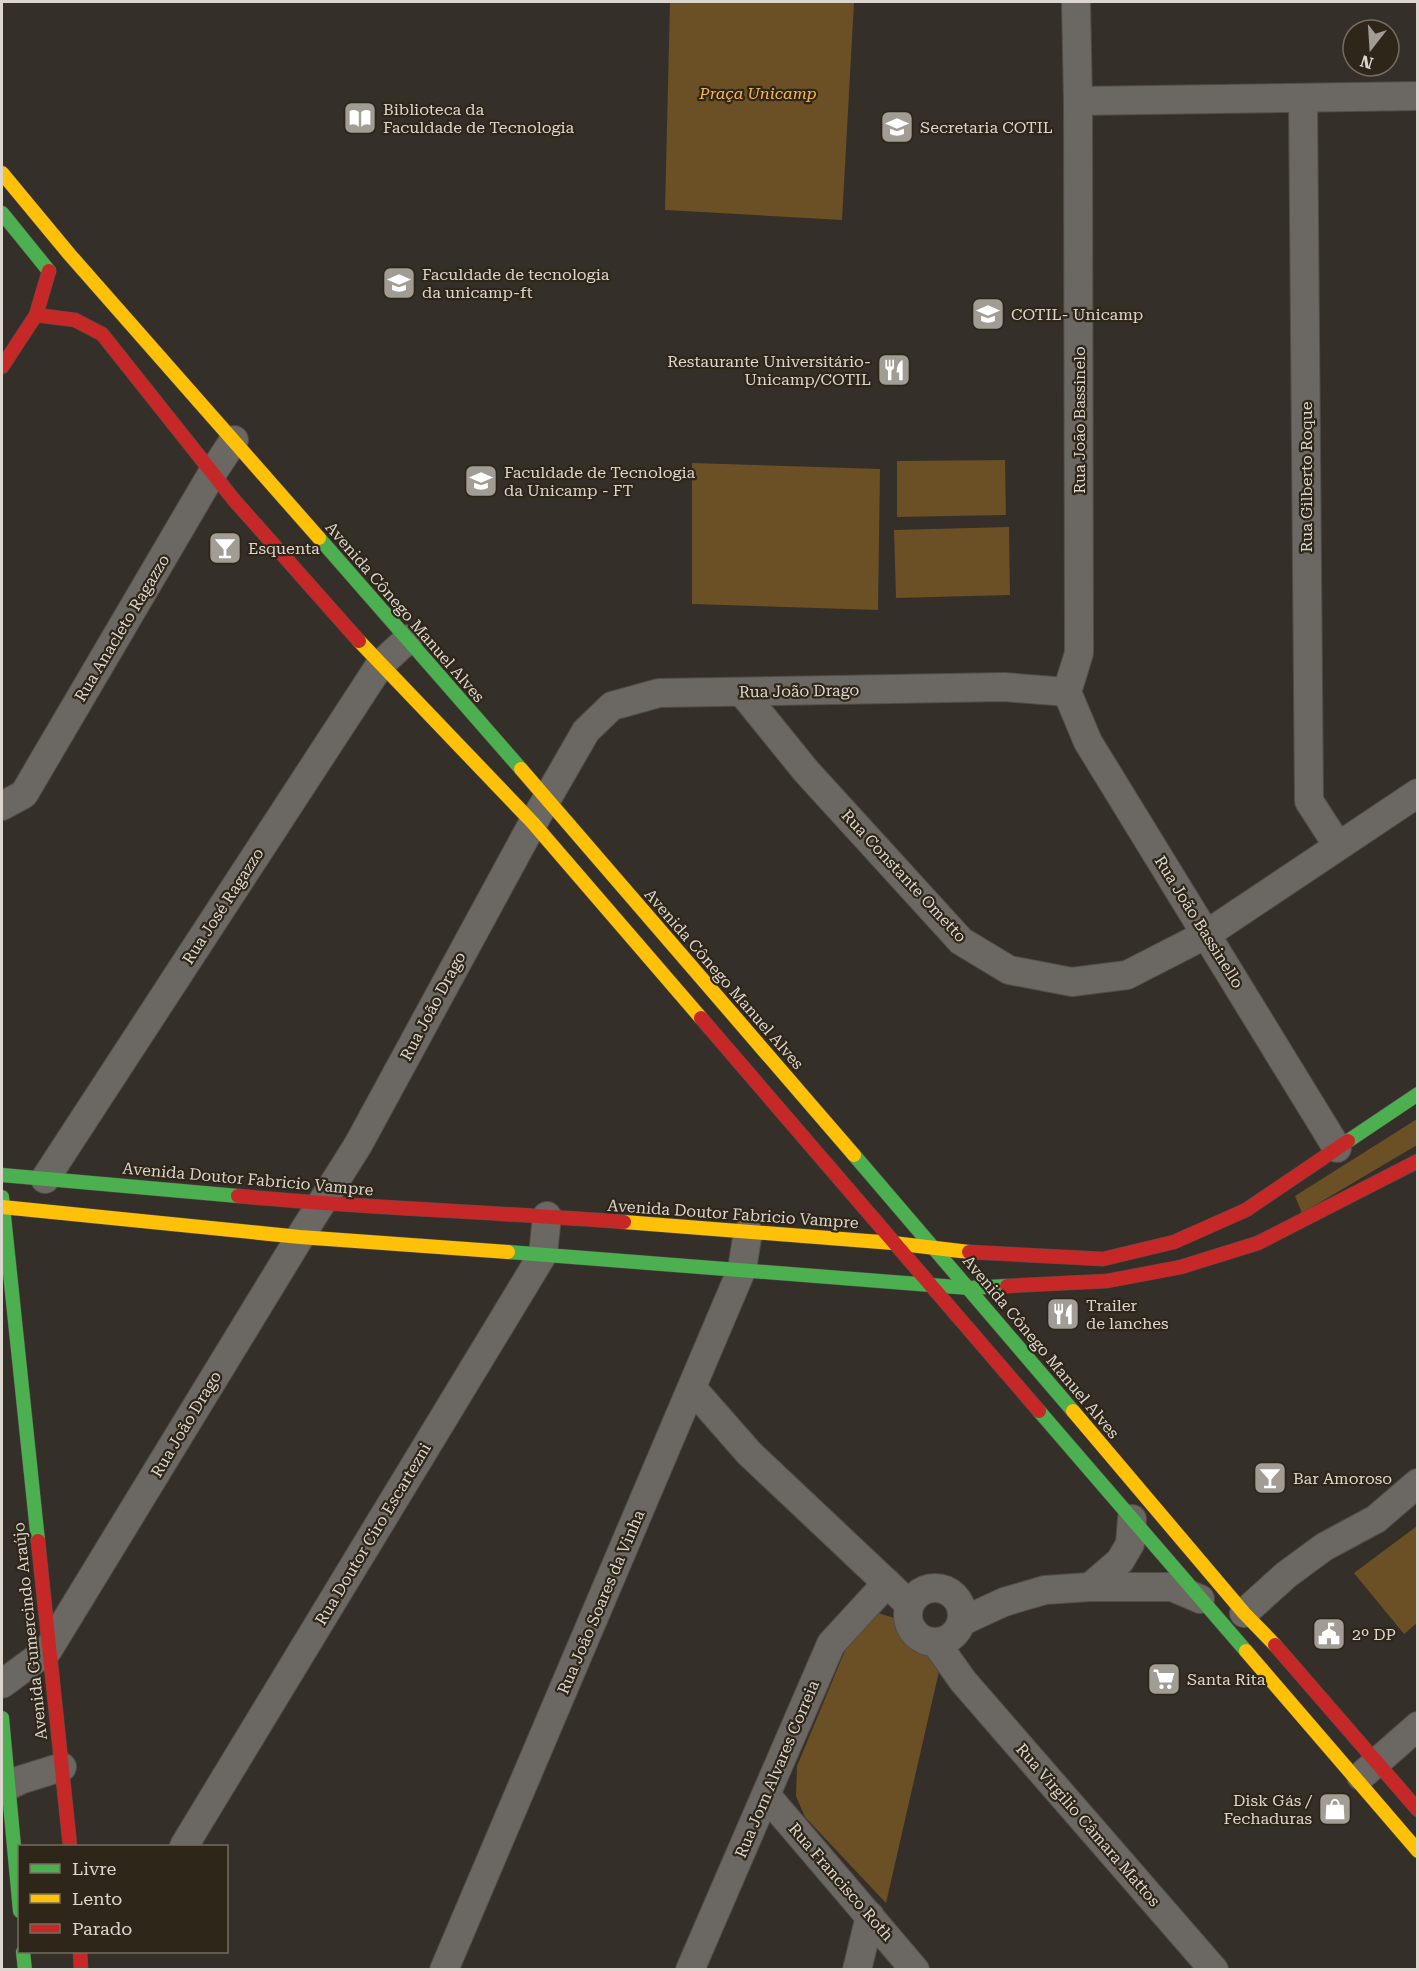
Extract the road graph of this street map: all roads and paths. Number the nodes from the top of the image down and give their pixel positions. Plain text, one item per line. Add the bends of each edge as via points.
1 (1076, 2) edge
2 (1418, 96) edge
3 (1303, 99) junction
4 (1078, 101) junction
5 (2, 173) edge
6 (2, 213) edge
7 (70, 255) junction
8 (49, 271) junction
9 (36, 315) junction
10 (2, 367) edge
11 (234, 440) junction
12 (213, 472) junction
13 (408, 639) junction
14 (381, 665) junction
15 (742, 692) junction
16 (1067, 692) junction
17 (1418, 793) edge
18 (2, 806) edge
19 (539, 811) junction
20 (1338, 846) junction
21 (1207, 934) junction
22 (1418, 1094) edge
23 (1337, 1148) junction
24 (1418, 1161) edge
25 (2, 1175) edge
26 (45, 1179) junction
27 (2, 1197) edge
28 (321, 1204) junction
29 (2, 1207) edge
30 (547, 1216) junction
31 (748, 1232) junction
32 (300, 1237) junction
33 (892, 1243) junction
34 (934, 1248) junction
35 (543, 1254) junction
36 (742, 1269) junction
37 (928, 1284) junction
38 (969, 1288) junction
39 (692, 1388) junction
40 (1418, 1483) edge
41 (1132, 1519) junction
42 (887, 1583) junction
43 (1090, 1587) junction
44 (914, 1598) junction
45 (1200, 1599) junction
46 (1244, 1612) junction
47 (953, 1626) junction
48 (48, 1650) junction
49 (2, 1684) edge
50 (2, 1718) edge
51 (1418, 1726) edge
52 (62, 1767) junction
53 (1367, 1771) junction
54 (4, 1787) edge
55 (766, 1795) junction
56 (1418, 1810) edge
57 (70, 1845) edge
58 (185, 1845) edge
59 (1418, 1851) edge
60 (18, 1896) edge
61 (870, 1916) junction
62 (23, 1953) edge
63 (80, 1953) edge
64 (25, 1970) edge
65 (81, 1970) edge
66 (444, 1970) edge
67 (690, 1970) edge
68 (857, 1970) edge
69 (915, 1970) edge
70 (1214, 1970) edge

1 - 4 street, Rua João Bassinelo
2 - 3 street
3 - 4 street
3 - 20 street, Rua Gilberto Roque via 1309,801
4 - 16 street, Rua João Bassinelo via 1079,653
5 - 7 main road, Avenida Cônego Manuel Alves
6 - 8 main road
7 - 8 main road
7 - 11 main road, Avenida Cônego Manuel Alves
8 - 9 main road
9 - 10 main road
9 - 12 main road, Avenida Cônego Manuel Alves via 75,320 102,334
11 - 12 street, Rua Anacleto Ragazzo
11 - 13 main road, Avenida Cônego Manuel Alves
12 - 14 main road, Avenida Cônego Manuel Alves
12 - 18 street, Rua Anacleto Ragazzo via 24,794
13 - 14 street, Rua José Ragazzo
13 - 19 main road, Avenida Cônego Manuel Alves
14 - 19 main road, Avenida Cônego Manuel Alves
14 - 26 street, Rua José Ragazzo
15 - 16 street, Rua João Drago via 1004,687
15 - 19 street, Rua João Drago via 659,693 612,706 586,731
15 - 21 street, Rua Constante Ometto via 806,771 961,941 1009,970 1072,982 1127,975
16 - 21 street, Rua João Bassinello via 1088,742
17 - 20 street, Rua Constante Ometto
19 - 28 street, Rua João Drago via 358,1145
19 - 33 main road, Avenida Cônego Manuel Alves
19 - 34 main road, Avenida Cônego Manuel Alves
20 - 21 street, Rua Constante Ometto
21 - 23 street, Rua João Bassinello
22 - 23 main road, Avenida Doutor Fabricio Vampre
23 - 34 main road, Avenida Doutor Fabricio Vampre via 1246,1210 1174,1242 1103,1259
24 - 38 main road via 1258,1244 1181,1267 1107,1281
25 - 26 main road, Avenida Doutor Fabricio Vampre
26 - 28 main road, Avenida Doutor Fabricio Vampre
27 - 29 main road, Avenida Gumercindo Araújo
28 - 30 main road, Avenida Doutor Fabricio Vampre
28 - 32 street, Rua João Drago
29 - 32 main road
29 - 48 main road, Avenida Gumercindo Araújo
30 - 31 main road, Avenida Doutor Fabricio Vampre
30 - 35 street, Rua Doutor Ciro Escartezni
31 - 33 main road, Avenida Doutor Fabricio Vampre
31 - 36 street, Rua João Soares da Vinha
32 - 35 main road
32 - 48 street, Rua João Drago
33 - 34 main road, Avenida Doutor Fabricio Vampre
33 - 37 main road, Avenida Cônego Manuel Alves
34 - 38 main road, Avenida Cônego Manuel Alves
35 - 36 main road
35 - 58 street, Rua Doutor Ciro Escartezni
36 - 37 main road
36 - 39 street, Rua João Soares da Vinha
37 - 38 main road
37 - 41 main road, Avenida Cônego Manuel Alves
38 - 46 main road, Avenida Cônego Manuel Alves
39 - 42 street via 749,1453
39 - 66 street, Rua João Soares da Vinha
40 - 46 street via 1376,1519 1324,1547 1286,1575
41 - 43 street via 1130,1544 1120,1561
41 - 45 main road, Avenida Cônego Manuel Alves
42 - 44 street
42 - 55 street, Rua Jorn Alvares Correia via 831,1644
43 - 45 street via 1172,1587
43 - 47 street via 1045,1590 1004,1602
44 - 47 street via 934,1587 950,1591
44 - 47 street via 908,1623 919,1637
45 - 53 main road, Avenida Cônego Manuel Alves
46 - 53 main road, Avenida Cônego Manuel Alves via 1272,1641
47 - 70 street, Rua Virgilio Câmara Mattos via 963,1682
48 - 49 street, Rua João Drago
48 - 52 main road, Avenida Gumercindo Araújo
50 - 54 main road
51 - 53 street
52 - 54 street
52 - 57 main road, Avenida Gumercindo Araújo
53 - 56 main road, Avenida Cônego Manuel Alves
53 - 59 main road, Avenida Cônego Manuel Alves
54 - 60 main road
55 - 61 street, Rua Francisco Roth
55 - 67 street, Rua Jorn Alvares Correia
61 - 68 street
61 - 69 street, Rua Francisco Roth
62 - 64 main road
63 - 65 main road

